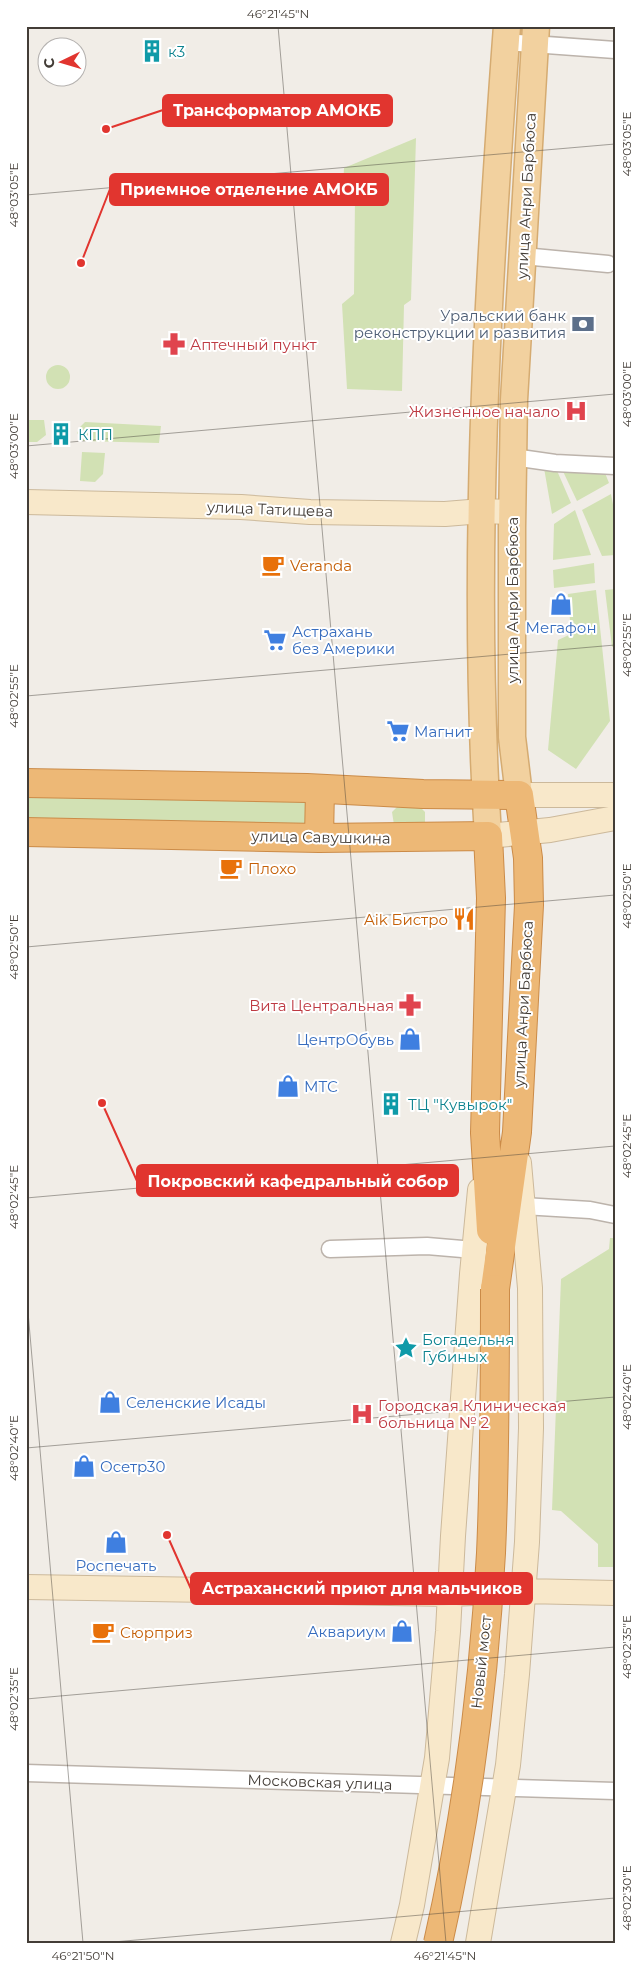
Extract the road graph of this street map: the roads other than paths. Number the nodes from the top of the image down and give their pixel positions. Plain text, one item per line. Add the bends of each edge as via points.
1 (506, 34) edge
2 (536, 35) edge
3 (615, 50) edge
4 (523, 256) junction
5 (608, 264) dead end
6 (513, 457) junction
7 (615, 466) edge
8 (26, 502) edge
9 (482, 511) junction
10 (513, 512) junction
11 (26, 783) edge
12 (320, 789) junction
13 (485, 795) junction
14 (519, 795) junction
15 (615, 795) edge
16 (615, 818) edge
17 (26, 832) edge
18 (525, 833) junction
19 (488, 836) junction
20 (319, 838) junction
21 (517, 1132) junction
22 (485, 1133) junction
23 (523, 1206) junction
24 (615, 1214) edge
25 (330, 1249) dead end
26 (474, 1250) junction
27 (495, 1288) junction
28 (26, 1587) edge
29 (523, 1591) junction
30 (615, 1593) edge
31 (450, 1594) junction
32 (26, 1773) edge
33 (432, 1786) junction
34 (505, 1789) junction
35 (615, 1791) edge
36 (403, 1943) edge
37 (438, 1943) edge
38 (478, 1943) edge

1 - 2 street
1 - 9 main road, улица Анри Барбюса via 484,399
2 - 3 street
2 - 4 main road, улица Анри Барбюса
4 - 5 street
4 - 6 main road, улица Анри Барбюса
6 - 7 street
6 - 10 main road, улица Анри Барбюса
8 - 9 main road, улица Татищева via 241,507 310,512 445,514
9 - 10 main road, улица Татищева
9 - 13 main road, улица Анри Барбюса
10 - 14 main road, улица Анри Барбюса via 512,737
11 - 12 highway
12 - 13 highway
12 - 20 highway
13 - 14 highway
13 - 19 main road, улица Анри Барбюса
14 - 15 main road
14 - 18 highway, улица Анри Барбюса
16 - 18 main road, улица Савушкина
17 - 20 highway, улица Савушкина
18 - 19 main road, улица Савушкина
18 - 21 highway, улица Анри Барбюса via 529,891
19 - 20 highway, улица Савушкина
19 - 22 highway, улица Анри Барбюса via 491,898
21 - 23 main road
21 - 27 highway, улица Анри Барбюса
22 - 26 main road
22 - 27 highway, улица Анри Барбюса
23 - 24 street
23 - 29 main road via 530,1288 531,1428
25 - 26 street via 426,1246
26 - 31 main road
27 - 37 highway, Новый мост, bridge via 491,1554 482,1661 467,1792
28 - 31 main road
29 - 30 main road
29 - 31 main road
29 - 34 main road
31 - 33 main road
32 - 33 street, Московская улица
33 - 34 street, Московская улица
33 - 36 main road
34 - 35 street, Московская улица
34 - 38 main road

